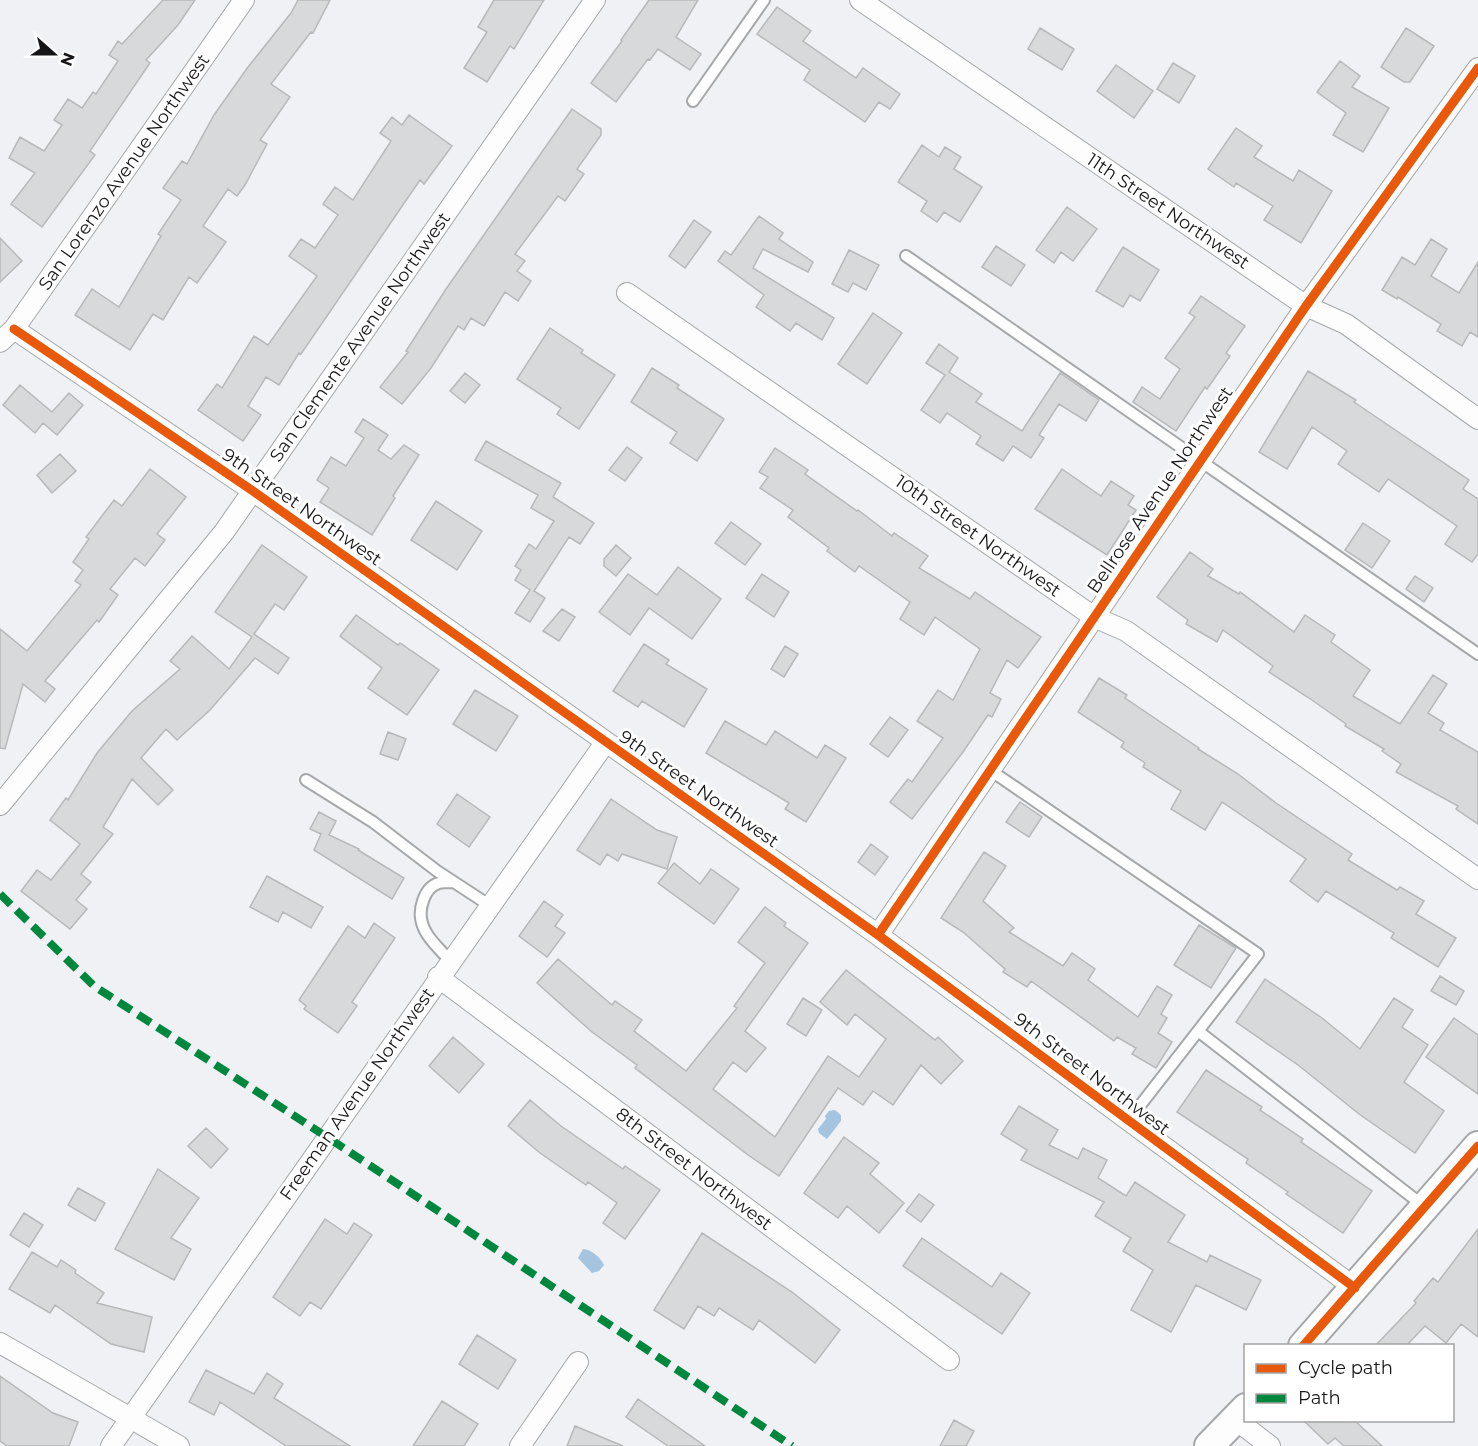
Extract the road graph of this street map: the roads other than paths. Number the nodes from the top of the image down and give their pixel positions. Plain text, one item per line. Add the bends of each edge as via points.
1 (244, 0) edge
2 (596, 0) edge
3 (764, 0) edge
4 (860, 0) edge
5 (1478, 68) edge
6 (693, 100) dead end
7 (906, 256) dead end
8 (627, 293) dead end
9 (1306, 306) junction
10 (14, 329) junction
11 (0, 342) edge
12 (1478, 419) edge
13 (1201, 460) junction
14 (253, 491) junction
15 (1094, 617) junction
16 (1478, 654) edge
17 (605, 743) junction
18 (990, 770) junction
19 (306, 780) dead end
20 (0, 805) edge
21 (1478, 879) edge
22 (453, 882) junction
23 (489, 906) junction
24 (878, 936) junction
25 (450, 961) junction
26 (438, 978) junction
27 (1198, 1031) junction
28 (1128, 1121) junction
29 (1478, 1146) edge
30 (1426, 1207) junction
31 (1355, 1288) junction
32 (0, 1343) edge
33 (1304, 1344) edge
34 (949, 1360) dead end
35 (578, 1362) dead end
36 (1240, 1414) edge
37 (130, 1419) junction
38 (1248, 1422) edge
39 (111, 1446) edge
40 (179, 1446) edge
41 (520, 1446) edge
42 (1209, 1446) edge
43 (1270, 1446) edge

1 - 10 street, San Lorenzo Avenue Northwest
2 - 14 street, San Clemente Avenue Northwest
3 - 6 lane
4 - 9 street, 11th Street Northwest
5 - 9 street, Bellrose Avenue Northwest
7 - 13 lane
8 - 15 street, 10th Street Northwest
9 - 12 street, 11th Street Northwest via 1346,324
9 - 13 street, Bellrose Avenue Northwest
10 - 11 street, San Lorenzo Avenue Northwest
10 - 14 street, 9th Street Northwest
13 - 15 street, Bellrose Avenue Northwest
13 - 16 lane
14 - 17 street, 9th Street Northwest
14 - 20 street, San Clemente Avenue Northwest via 224,532
15 - 18 street, Bellrose Avenue Northwest
15 - 21 street, 10th Street Northwest via 1126,631
17 - 23 street, Freeman Avenue Northwest
17 - 24 street, 9th Street Northwest
18 - 24 street, Bellrose Avenue Northwest
18 - 27 lane via 1258,954
19 - 22 lane via 373,822
22 - 23 lane
22 - 25 lane via 437,883 428,890 422,903 421,923
23 - 25 street, Freeman Avenue Northwest
24 - 28 street, 9th Street Northwest
25 - 26 street, Freeman Avenue Northwest
26 - 34 street, 8th Street Northwest
26 - 37 street, Freeman Avenue Northwest
27 - 28 lane
27 - 30 lane
28 - 31 street, 9th Street Northwest
29 - 30 main road
30 - 31 main road
31 - 33 main road
32 - 37 street
35 - 41 street
36 - 42 main road
37 - 39 street, Freeman Avenue Northwest
37 - 40 street
38 - 43 street

